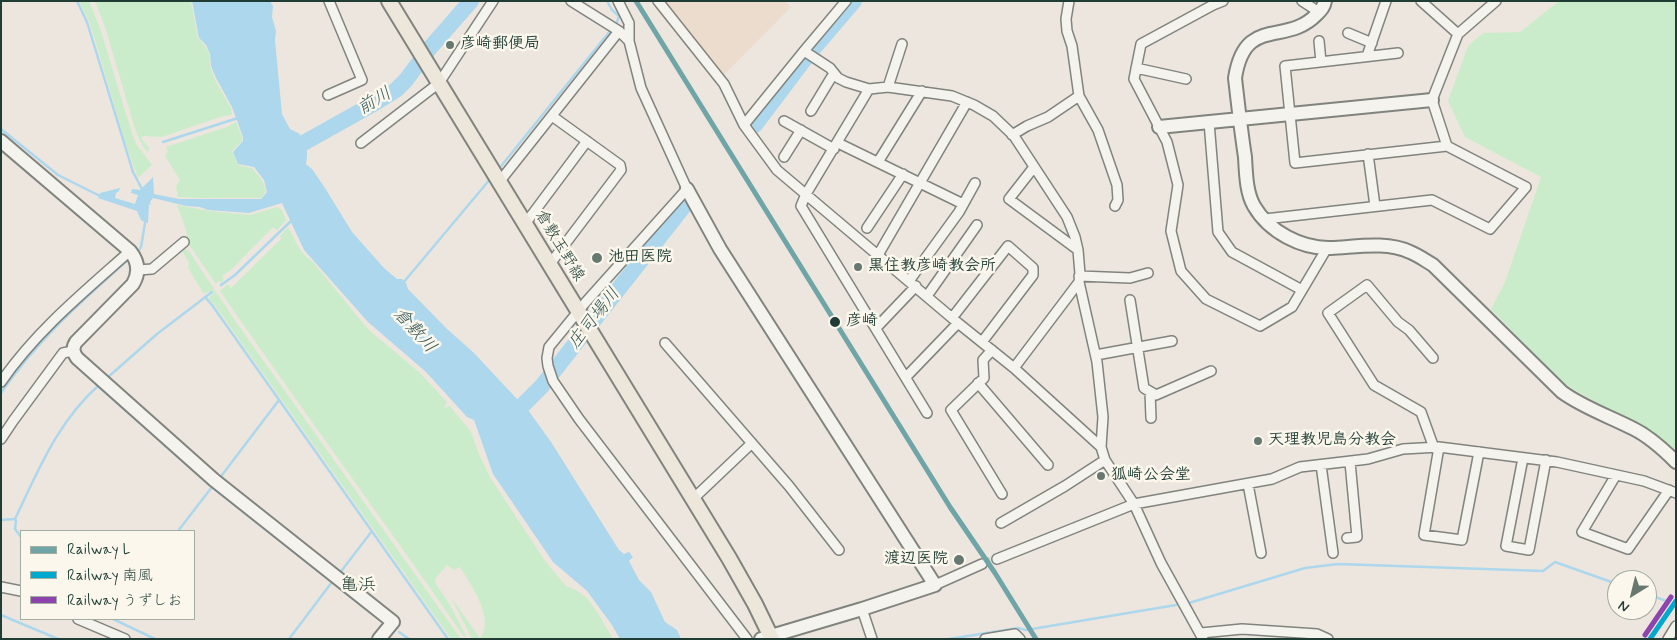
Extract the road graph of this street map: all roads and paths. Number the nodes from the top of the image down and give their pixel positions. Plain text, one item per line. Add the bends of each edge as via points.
1 (329, 1) edge
2 (389, 1) edge
3 (493, 1) edge
4 (571, 1) edge
5 (618, 1) edge
6 (658, 1) edge
7 (846, 1) edge
8 (1069, 1) edge
9 (1224, 1) edge
10 (1302, 1) edge
11 (1386, 1) edge
12 (1421, 1) edge
13 (1496, 1) edge
14 (1322, 6) edge
15 (619, 31) junction
16 (1348, 33) dead end
17 (1458, 34) junction
18 (628, 41) junction
19 (1319, 41) dead end
20 (1372, 43) junction
21 (902, 44) dead end
22 (804, 51) junction
23 (1398, 53) dead end
24 (1367, 56) junction
25 (1321, 62) junction
26 (1136, 68) junction
27 (834, 73) junction
28 (1186, 79) dead end
29 (439, 83) junction
30 (888, 87) junction
31 (868, 89) junction
32 (922, 91) junction
33 (328, 95) dead end
34 (1079, 96) junction
35 (1432, 100) junction
36 (967, 102) junction
37 (811, 111) dead end
38 (1289, 115) junction
39 (552, 116) junction
40 (784, 120) dead end
41 (1240, 120) junction
42 (1209, 122) junction
43 (744, 125) junction
44 (1159, 127) junction
45 (800, 130) junction
46 (1012, 135) junction
47 (1, 141) edge
48 (587, 141) junction
49 (361, 143) dead end
50 (836, 146) junction
51 (1447, 146) junction
52 (1368, 154) junction
53 (784, 157) dead end
54 (878, 162) junction
55 (1034, 167) junction
56 (903, 174) junction
57 (496, 176) junction
58 (921, 182) junction
59 (975, 183) dead end
60 (686, 189) junction
61 (806, 194) junction
62 (963, 204) junction
63 (1115, 206) dead end
64 (1374, 206) junction
65 (1265, 219) junction
66 (525, 224) junction
67 (977, 225) dead end
68 (868, 228) dead end
69 (184, 242) dead end
70 (1327, 248) junction
71 (1078, 250) junction
72 (130, 251) junction
73 (878, 255) junction
74 (550, 264) junction
75 (138, 270) junction
76 (1148, 272) dead end
77 (1079, 279) junction
78 (912, 283) junction
79 (1302, 290) junction
80 (927, 296) junction
81 (1130, 300) dead end
82 (955, 320) junction
83 (584, 321) junction
84 (876, 328) junction
85 (1172, 341) dead end
86 (982, 342) junction
87 (665, 343) dead end
88 (1137, 347) junction
89 (992, 350) junction
90 (73, 351) junction
91 (1096, 355) junction
92 (1433, 358) dead end
93 (1014, 368) junction
94 (1211, 371) dead end
95 (906, 377) junction
96 (1, 382) edge
97 (978, 383) junction
98 (1150, 392) junction
99 (927, 413) dead end
100 (1151, 418) dead end
101 (1, 439) edge
102 (752, 443) junction
103 (1101, 447) junction
104 (1436, 447) junction
105 (1479, 452) junction
106 (1523, 458) junction
107 (1105, 460) junction
108 (1546, 460) junction
109 (1350, 462) junction
110 (1676, 462) edge
111 (1048, 465) dead end
112 (1321, 465) junction
113 (1616, 475) junction
114 (1248, 484) junction
115 (1673, 492) edge
116 (1002, 494) dead end
117 (693, 499) junction
118 (1134, 504) junction
119 (1001, 522) dead end
120 (1347, 538) dead end
121 (839, 550) dead end
122 (1261, 553) dead end
123 (1334, 553) dead end
124 (997, 559) tunnel mouth
125 (982, 564) tunnel mouth
126 (935, 585) junction
127 (1, 586) edge
128 (20, 591) edge
129 (862, 610) junction
130 (80, 620) edge
131 (1676, 626) edge
132 (1202, 636) edge
133 (768, 638) edge
134 (124, 639) edge
135 (379, 639) edge
136 (747, 639) edge
137 (872, 639) edge
138 (985, 639) edge
139 (1020, 639) edge
140 (1328, 639) edge
141 (1668, 639) edge

1 - 33 street via 362,80
2 - 29 main road, 倉敷玉野線
3 - 29 street
4 - 15 street
5 - 18 street via 629,23
6 - 43 street via 724,84
7 - 22 street
8 - 34 street via 1067,31
9 - 26 street via 1141,44
10 - 14 street
11 - 20 street
12 - 17 street
13 - 17 street
14 - 41 street via 1305,24 1264,35 1244,50 1238,60 1235,78
15 - 18 street
15 - 39 street
16 - 20 street
17 - 35 street
18 - 60 street via 641,88
19 - 25 street
20 - 24 street
21 - 30 street
22 - 27 street
22 - 43 street
23 - 24 street
24 - 25 street
25 - 38 street via 1285,66
26 - 28 street
26 - 44 street via 1134,79
27 - 31 street via 846,82
27 - 37 street
29 - 49 street
29 - 57 main road, 倉敷玉野線
30 - 31 street
30 - 32 street
31 - 50 street
32 - 36 street
32 - 54 street
34 - 46 street via 1048,117
34 - 63 street via 1098,130 1117,185
35 - 38 street
35 - 51 street
36 - 46 street via 993,116
36 - 58 street
38 - 41 street
38 - 52 street via 1294,163
39 - 48 street
39 - 57 street
40 - 45 street
41 - 42 street
41 - 65 street via 1248,187 1254,206
42 - 44 street
42 - 79 street via 1218,232 1232,252
43 - 61 street via 777,170
44 - 79 street via 1167,142 1178,185 1171,231 1181,271 1206,299 1260,326 1292,307
45 - 50 street
45 - 53 street
46 - 55 street
47 - 72 street
48 - 66 street
48 - 74 street via 620,165 621,170
50 - 54 street
50 - 61 street
51 - 52 street
51 - 64 street via 1526,187 1490,229 1432,200
52 - 64 street
54 - 56 street
55 - 71 street via 1067,217
55 - 71 street via 1008,199
56 - 58 street
56 - 68 street
57 - 66 main road, 倉敷玉野線
58 - 62 street
58 - 73 street
59 - 62 street
60 - 83 street
60 - 126 street via 720,249
61 - 73 street
61 - 84 street via 801,206
62 - 78 street
64 - 65 street
65 - 70 street via 1285,236 1305,245
66 - 74 main road, 倉敷玉野線
67 - 80 street
69 - 75 street via 152,269
70 - 79 street
70 - 110 street via 1395,247 1433,265 1562,392 1577,403 1641,433
71 - 77 street
72 - 75 street
72 - 96 street via 51,323
73 - 78 street
74 - 83 main road, 倉敷玉野線
75 - 90 street via 129,289 76,342
76 - 77 street via 1130,278
77 - 91 street
77 - 93 street
78 - 80 street
78 - 84 street
80 - 82 street
81 - 88 street
82 - 86 street
82 - 86 street via 1008,246 1034,268 1034,275
82 - 95 street
83 - 117 main road, 倉敷玉野線
83 - 136 street via 549,347 547,358 553,381
84 - 95 street
85 - 88 street
86 - 89 street
87 - 102 street
88 - 91 street
88 - 98 street via 1144,388
89 - 93 street
89 - 97 street via 983,360 984,378
90 - 101 street via 64,353
90 - 135 street via 103,382 216,482 393,622
91 - 103 street via 1103,417
92 - 104 street via 1367,285 1328,313 1374,385 1421,412
93 - 103 street
94 - 98 street via 1156,395
95 - 99 street
97 - 111 street
97 - 116 street via 950,410
98 - 100 street
102 - 117 street
102 - 121 street
103 - 107 street
104 - 105 street
104 - 105 street via 1424,535 1462,540
104 - 109 street via 1403,450
105 - 106 street
106 - 108 street
106 - 108 street via 1506,546 1529,550
107 - 118 street
107 - 119 street
108 - 113 street
109 - 112 street
109 - 120 street via 1356,537
112 - 114 street via 1300,467 1272,479
112 - 123 street
113 - 115 street
113 - 115 street via 1582,532 1628,549
114 - 118 street
114 - 122 street
117 - 133 main road, 倉敷玉野線 via 742,581
118 - 124 street
118 - 132 street via 1161,563
125 - 126 street
126 - 129 street
127 - 128 street
129 - 133 street
129 - 137 street
130 - 134 street
131 - 141 street
132 - 140 street via 1242,629 1317,634
138 - 139 street via 1015,634

